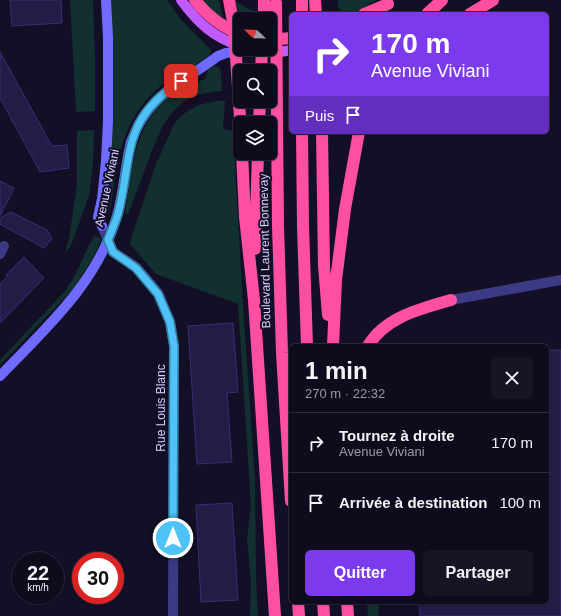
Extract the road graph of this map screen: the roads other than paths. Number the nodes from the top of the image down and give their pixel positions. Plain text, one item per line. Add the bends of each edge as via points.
1 (106, 0) edge
2 (181, 0) edge
3 (195, 0) edge
4 (229, 0) edge
5 (302, 0) edge
6 (315, 0) edge
7 (442, 0) edge
8 (493, 0) edge
9 (264, 1) edge
10 (276, 1) edge
11 (391, 2) edge
12 (264, 12) edge
13 (302, 12) edge
14 (316, 12) edge
15 (368, 12) edge
16 (376, 12) edge
17 (429, 12) edge
18 (473, 12) edge
19 (233, 30) edge
20 (289, 38) edge
21 (277, 39) edge
22 (233, 43) edge
23 (289, 50) edge
24 (233, 51) edge
25 (277, 52) edge
26 (241, 116) edge
27 (302, 134) edge
28 (322, 134) edge
29 (359, 136) edge
30 (242, 160) edge
31 (258, 160) edge
32 (108, 240) junction
33 (561, 280) edge
34 (254, 300) junction
35 (450, 300) joint
36 (307, 344) edge
37 (331, 344) edge
38 (331, 344) edge
39 (369, 344) edge
40 (0, 376) edge
41 (289, 470) edge
42 (298, 604) edge
43 (323, 604) edge
44 (347, 604) edge
45 (173, 616) edge
46 (275, 616) edge
47 (299, 616) edge
48 (324, 616) edge
49 (348, 616) edge

1 - 32 street, Rue Louis Blanc via 108,121 106,161 98,217
2 - 22 main road via 200,24 220,38
3 - 19 highway via 212,19
4 - 26 highway, bridge via 234,27
5 - 13 highway
6 - 14 highway
7 - 17 highway
8 - 18 highway
9 - 12 highway
10 - 41 highway, Boulevard Laurent Bonnevay, bridge via 281,345
11 - 15 highway
11 - 16 main road
20 - 21 highway
23 - 25 main road, Avenue Viviani
24 - 32 street, Avenue Viviani via 218,56 166,92 144,114 131,142 118,214
27 - 36 highway
28 - 37 highway via 324,266
29 - 38 highway via 345,209
30 - 34 highway via 245,217
31 - 34 highway
32 - 40 street, Avenue Viviani via 98,263 73,299
32 - 45 street, Rue Louis Blanc via 113,252 136,268 158,294 170,322 174,346
33 - 35 street
34 - 46 highway
35 - 39 highway via 414,311 393,321 373,337
42 - 47 highway
43 - 48 highway
44 - 49 highway

